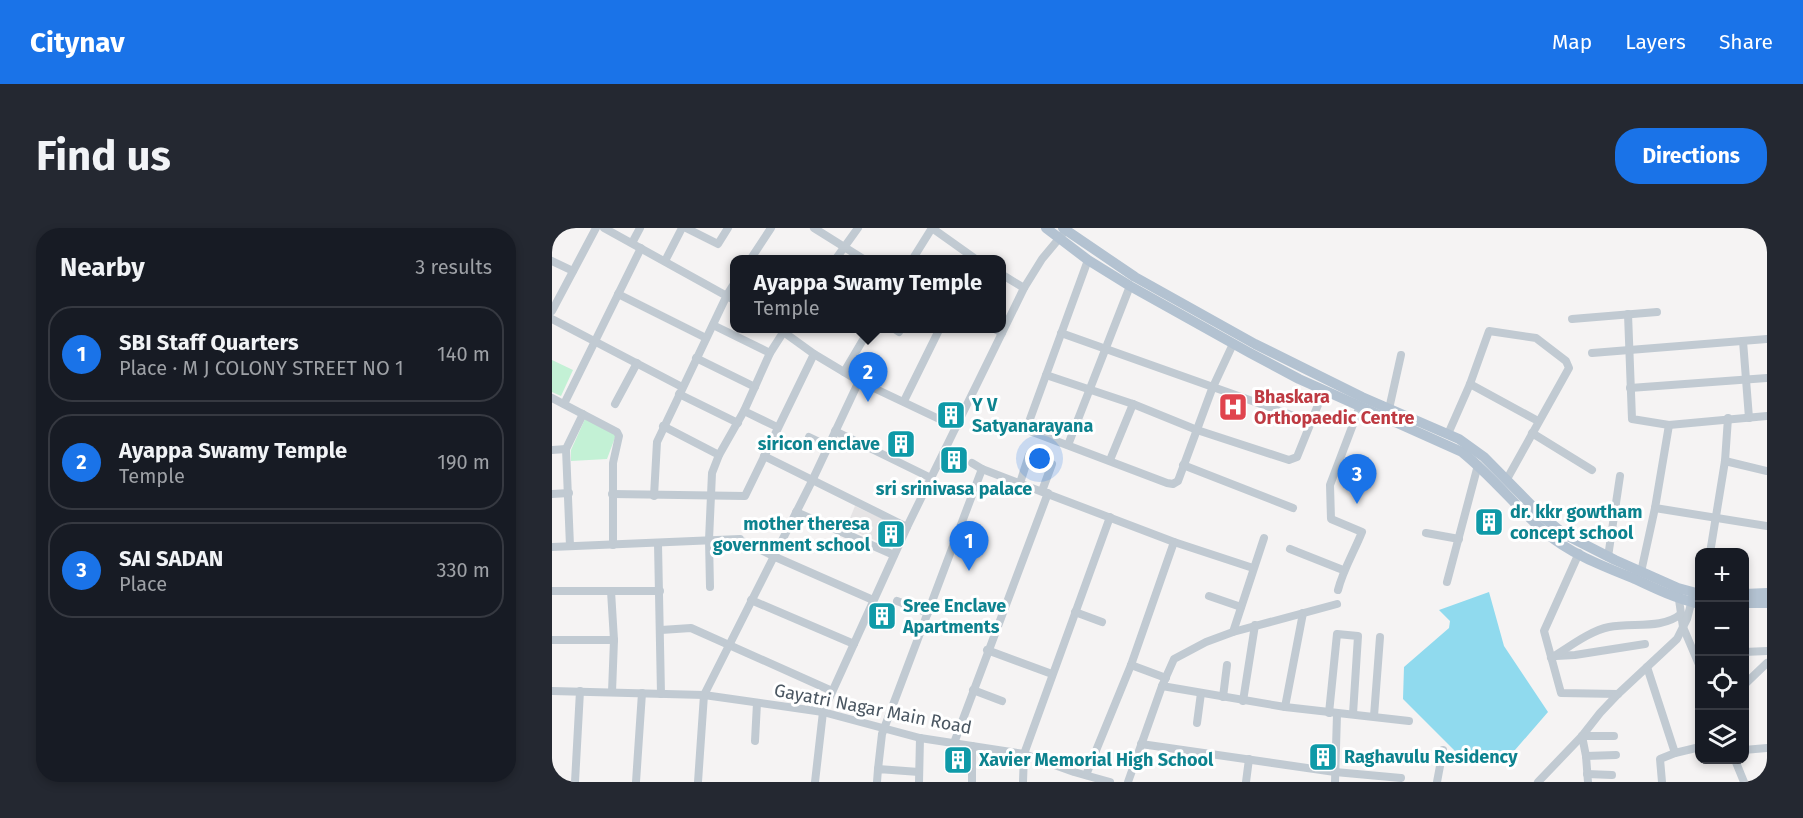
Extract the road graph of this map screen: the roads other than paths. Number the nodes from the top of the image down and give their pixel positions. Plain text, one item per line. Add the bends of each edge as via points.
1 (596, 228) edge
2 (604, 228) edge
3 (640, 228) edge
4 (684, 228) edge
5 (728, 228) edge
6 (771, 228) edge
7 (814, 228) edge
8 (858, 228) edge
9 (932, 228) edge
10 (1046, 228) edge
11 (1063, 232) edge
12 (632, 243) junction
13 (845, 246) junction
14 (641, 248) junction
15 (753, 255) edge
16 (839, 255) edge
17 (858, 255) edge
18 (915, 255) edge
19 (970, 255) edge
20 (1088, 260) junction
21 (552, 261) edge
22 (665, 261) junction
23 (573, 271) junction
24 (1006, 277) edge
25 (1130, 286) junction
26 (1024, 288) junction
27 (618, 294) junction
28 (730, 297) edge
29 (730, 300) edge
30 (552, 311) edge
31 (1657, 312) dead end
32 (1628, 314) junction
33 (1006, 318) edge
34 (552, 319) edge
35 (1572, 319) dead end
36 (713, 325) junction
37 (780, 333) edge
38 (786, 333) edge
39 (867, 333) edge
40 (938, 333) edge
41 (997, 333) edge
42 (1061, 333) junction
43 (706, 338) junction
44 (1767, 339) edge
45 (1743, 341) junction
46 (595, 342) junction
47 (1233, 344) junction
48 (1105, 348) junction
49 (1630, 350) junction
50 (1592, 352) dead end
51 (770, 353) junction
52 (814, 354) junction
53 (1401, 355) dead end
54 (696, 358) junction
55 (637, 363) junction
56 (844, 372) junction
57 (1046, 375) junction
58 (1767, 378) edge
59 (1746, 380) junction
60 (859, 381) junction
61 (1470, 384) junction
62 (755, 387) junction
63 (1630, 388) junction
64 (1090, 389) junction
65 (1212, 389) junction
66 (681, 390) junction
67 (1324, 390) junction
68 (552, 398) edge
69 (904, 400) junction
70 (564, 404) junction
71 (615, 404) dead end
72 (1132, 404) junction
73 (1360, 406) junction
74 (1389, 409) junction
75 (744, 411) junction
76 (583, 414) junction
77 (1767, 416) edge
78 (1728, 418) junction
79 (1749, 418) junction
80 (1538, 421) junction
81 (1311, 422) junction
82 (738, 423) junction
83 (1014, 425) dead end
84 (1669, 425) junction
85 (663, 426) junction
86 (777, 427) junction
87 (957, 427) junction
88 (835, 430) junction
89 (1026, 430) junction
90 (1197, 430) junction
91 (1532, 433) junction
92 (1448, 434) junction
93 (808, 437) dead end
94 (1068, 445) junction
95 (828, 446) junction
96 (566, 449) junction
97 (552, 450) edge
98 (719, 455) junction
99 (1029, 455) dead end
100 (764, 456) junction
101 (1110, 460) junction
102 (1725, 461) junction
103 (972, 463) dead end
104 (1052, 464) dead end
105 (1184, 465) junction
106 (1478, 465) junction
107 (982, 469) junction
108 (1592, 470) dead end
109 (1767, 471) edge
110 (1620, 476) dead end
111 (931, 478) junction
112 (1507, 479) junction
113 (812, 481) junction
114 (1020, 483) junction
115 (1045, 492) junction
116 (569, 493) junction
117 (552, 494) edge
118 (612, 494) junction
119 (710, 495) junction
120 (654, 496) junction
121 (1293, 508) dead end
122 (1656, 508) junction
123 (796, 512) junction
124 (1110, 517) junction
125 (1715, 517) junction
126 (1767, 526) edge
127 (908, 527) junction
128 (1426, 533) dead end
129 (1264, 538) dead end
130 (1459, 539) junction
131 (708, 540) junction
132 (1174, 542) junction
133 (658, 544) junction
134 (613, 545) junction
135 (570, 546) junction
136 (552, 547) edge
137 (1711, 548) edge
138 (1290, 549) dead end
139 (1580, 553) junction
140 (894, 555) junction
141 (773, 556) junction
142 (1608, 556) junction
143 (1253, 568) junction
144 (1343, 570) junction
145 (1641, 572) junction
146 (1447, 582) dead end
147 (710, 587) dead end
148 (552, 591) edge
149 (611, 591) junction
150 (660, 591) junction
151 (1338, 591) dead end
152 (1678, 593) junction
153 (1767, 593) edge
154 (1749, 594) edge
155 (1209, 596) dead end
156 (1695, 598) edge
157 (751, 600) junction
158 (873, 600) junction
159 (1695, 600) edge
160 (897, 601) dead end
161 (1749, 603) edge
162 (1767, 603) edge
163 (1337, 604) dead end
164 (1241, 607) junction
165 (1075, 612) junction
166 (928, 613) junction
167 (1303, 613) junction
168 (1681, 614) junction
169 (1102, 622) dead end
170 (1255, 625) junction
171 (1683, 627) junction
172 (661, 630) junction
173 (1233, 632) junction
174 (1380, 637) dead end
175 (552, 640) edge
176 (614, 640) junction
177 (729, 644) junction
178 (854, 644) junction
179 (1645, 644) dead end
180 (987, 650) junction
181 (1695, 651) edge
182 (1767, 651) edge
183 (1749, 652) edge
184 (1553, 657) junction
185 (1767, 663) edge
186 (1131, 665) junction
187 (1227, 665) dead end
188 (1647, 667) junction
189 (1052, 674) junction
190 (1749, 680) edge
191 (1164, 682) junction
192 (973, 690) junction
193 (552, 691) edge
194 (580, 691) junction
195 (832, 691) junction
196 (612, 692) junction
197 (642, 693) junction
198 (1202, 693) junction
199 (661, 694) junction
200 (1618, 694) junction
201 (704, 695) junction
202 (1222, 697) junction
203 (1002, 700) dead end
204 (1243, 701) junction
205 (757, 703) junction
206 (1286, 707) junction
207 (822, 712) junction
208 (1333, 713) junction
209 (1353, 714) junction
210 (1374, 716) junction
211 (1409, 721) dead end
212 (1197, 723) dead end
213 (884, 728) junction
214 (1582, 736) junction
215 (1614, 736) dead end
216 (920, 738) junction
217 (755, 741) dead end
218 (954, 743) junction
219 (1141, 744) junction
220 (972, 746) junction
221 (1695, 748) edge
222 (1767, 748) edge
223 (1443, 750) dead end
224 (1749, 750) edge
225 (1675, 753) junction
226 (1024, 754) junction
227 (1616, 755) dead end
228 (1587, 756) junction
229 (1249, 759) junction
230 (1737, 764) edge
231 (878, 769) junction
232 (919, 772) junction
233 (1074, 772) junction
234 (1335, 772) junction
235 (1086, 775) junction
236 (1611, 775) dead end
237 (1401, 778) dead end
238 (1588, 778) edge
239 (575, 782) edge
240 (636, 782) edge
241 (698, 782) edge
242 (815, 782) edge
243 (877, 782) edge
244 (919, 782) edge
245 (972, 782) edge
246 (1023, 782) edge
247 (1074, 782) edge
248 (1110, 782) edge
249 (1128, 782) edge
250 (1246, 782) edge
251 (1335, 782) edge
252 (1437, 782) edge
253 (1538, 782) edge
254 (1662, 782) edge
255 (1744, 782) edge

1 - 23 street
2 - 12 street
3 - 12 street
4 - 5 street via 718,244
4 - 22 street
6 - 15 street
7 - 13 street
8 - 13 street
9 - 18 street
9 - 19 street
10 - 11 main road
11 - 20 main road
11 - 26 street
11 - 74 main road via 1246,339
12 - 14 street
13 - 16 street
13 - 17 street
14 - 22 street
14 - 27 street
20 - 25 main road
20 - 42 street
21 - 23 street
22 - 28 street
23 - 30 street
24 - 26 street
25 - 47 main road
25 - 48 street
26 - 33 street
27 - 43 street
27 - 46 street
29 - 36 street
31 - 32 street
32 - 35 street
32 - 49 street
34 - 46 street
36 - 43 street
36 - 51 street
37 - 51 street
38 - 52 street
39 - 56 street
40 - 69 street
41 - 87 street
42 - 48 street
42 - 57 street
43 - 54 street
44 - 45 street
45 - 49 street
45 - 59 street
46 - 55 street
46 - 70 street
47 - 65 street
47 - 67 main road
48 - 64 street
48 - 65 street
49 - 50 street
49 - 63 street
51 - 62 street
52 - 56 street
52 - 86 street
53 - 74 street
54 - 62 street
54 - 66 street
55 - 66 street
55 - 71 street
56 - 60 street
57 - 64 street
57 - 89 street
58 - 59 street
59 - 63 street
59 - 79 street
60 - 69 street
60 - 88 street
61 - 80 street
61 - 80 street via 1489,332 1536,338 1566,360 1569,368
61 - 92 street
62 - 75 street
63 - 84 street via 1632,419
64 - 72 street
64 - 94 street
65 - 81 street
65 - 90 street
66 - 82 street
66 - 85 street
67 - 73 main road
67 - 81 street
68 - 70 street
69 - 87 street
70 - 76 street
72 - 90 street
72 - 101 street
73 - 106 main road via 1455,447
73 - 144 street via 1330,485 1331,519 1362,532
74 - 92 main road
75 - 82 street
75 - 86 street
76 - 96 street
76 - 118 street via 619,436
77 - 79 street
78 - 79 street
78 - 84 street
78 - 102 street
80 - 91 street
81 - 90 street via 1297,457 1289,460
82 - 98 street
83 - 89 street
84 - 122 street
85 - 98 street
85 - 120 street via 657,442
86 - 100 street
87 - 111 street
88 - 95 street
88 - 111 street
89 - 94 street
90 - 105 street
91 - 108 street
91 - 112 street
92 - 112 main road via 1467,444
93 - 95 street
94 - 101 street
95 - 113 street
96 - 97 street
96 - 116 street
98 - 119 street
99 - 114 street
100 - 113 street
100 - 119 street via 746,494
101 - 105 street via 1171,484 1178,481
102 - 109 street
102 - 125 street
103 - 107 street
104 - 115 street
105 - 121 street
106 - 130 street
106 - 139 main road via 1547,534
107 - 114 street
107 - 166 street
110 - 142 street
111 - 127 street
112 - 142 main road via 1552,526
113 - 123 street
113 - 127 street
114 - 115 street
115 - 124 street
115 - 180 street
116 - 117 street
116 - 135 street
118 - 120 street
118 - 134 street
119 - 120 street
119 - 131 street
122 - 125 street
122 - 145 street
123 - 140 street
123 - 141 street
124 - 132 street
124 - 165 street
125 - 126 street
125 - 137 street
127 - 140 street
128 - 130 street
129 - 143 street
130 - 146 street
131 - 133 street
131 - 141 street via 742,540
131 - 147 street
132 - 143 street
132 - 186 street
133 - 134 street
133 - 150 street
134 - 135 street
135 - 136 street
138 - 144 street
139 - 152 main road
139 - 184 street via 1544,632
140 - 158 street
141 - 157 street
141 - 158 street
142 - 145 main road
143 - 164 street
144 - 151 street
145 - 152 main road
148 - 149 street
149 - 150 street
149 - 176 street
150 - 172 street
152 - 156 main road
152 - 168 street
153 - 154 main road
155 - 164 street
157 - 177 street
157 - 178 street
158 - 178 street
159 - 171 street
160 - 166 street
161 - 162 main road
163 - 167 street
164 - 173 street
165 - 169 street
165 - 189 street
166 - 213 street
167 - 170 street
167 - 206 street
168 - 171 street
168 - 184 street via 1672,621 1596,631
170 - 173 street
170 - 204 street
171 - 181 street
171 - 188 street via 1677,639
172 - 177 street via 691,628
172 - 199 street
173 - 191 street via 1174,659
174 - 210 street
175 - 176 street
176 - 196 street
177 - 195 street
177 - 201 street
178 - 195 street
179 - 184 street
180 - 189 street
180 - 192 street
182 - 183 street
184 - 200 street via 1561,693
185 - 190 street
186 - 191 street
186 - 235 street
187 - 202 street
188 - 200 street
188 - 225 street
189 - 226 street
191 - 198 street
191 - 219 street
192 - 203 street
192 - 218 street
193 - 194 street, Gayatri Nagar Main Road
194 - 196 street, Gayatri Nagar Main Road
194 - 239 street
195 - 207 street
196 - 197 street, Gayatri Nagar Main Road
197 - 199 street, Gayatri Nagar Main Road
197 - 240 street
198 - 202 street
198 - 212 street
199 - 201 street, Gayatri Nagar Main Road
200 - 214 street
201 - 205 street, Gayatri Nagar Main Road
201 - 241 street
202 - 204 street
204 - 206 street
205 - 207 street, Gayatri Nagar Main Road
205 - 217 street
206 - 208 street
207 - 213 street, Gayatri Nagar Main Road
207 - 242 street
208 - 209 street
208 - 209 street via 1337,634 1358,636
208 - 234 street
209 - 210 street
210 - 211 street
213 - 216 street, Gayatri Nagar Main Road
213 - 231 street
214 - 215 street
214 - 228 street
214 - 253 street
216 - 218 street, Gayatri Nagar Main Road
216 - 232 street
218 - 220 street, Gayatri Nagar Main Road
219 - 229 street
219 - 249 street
220 - 226 street, Gayatri Nagar Main Road
220 - 245 street
221 - 225 street
222 - 224 street
223 - 252 street
225 - 254 street via 1660,759
226 - 233 street, Gayatri Nagar Main Road
226 - 246 street
227 - 228 street
228 - 238 street
229 - 234 street
229 - 250 street
230 - 255 street
231 - 232 street
231 - 243 street
232 - 244 street
233 - 235 street, Gayatri Nagar Main Road
233 - 247 street
234 - 237 street
234 - 251 street
235 - 248 street, Gayatri Nagar Main Road
236 - 238 street

